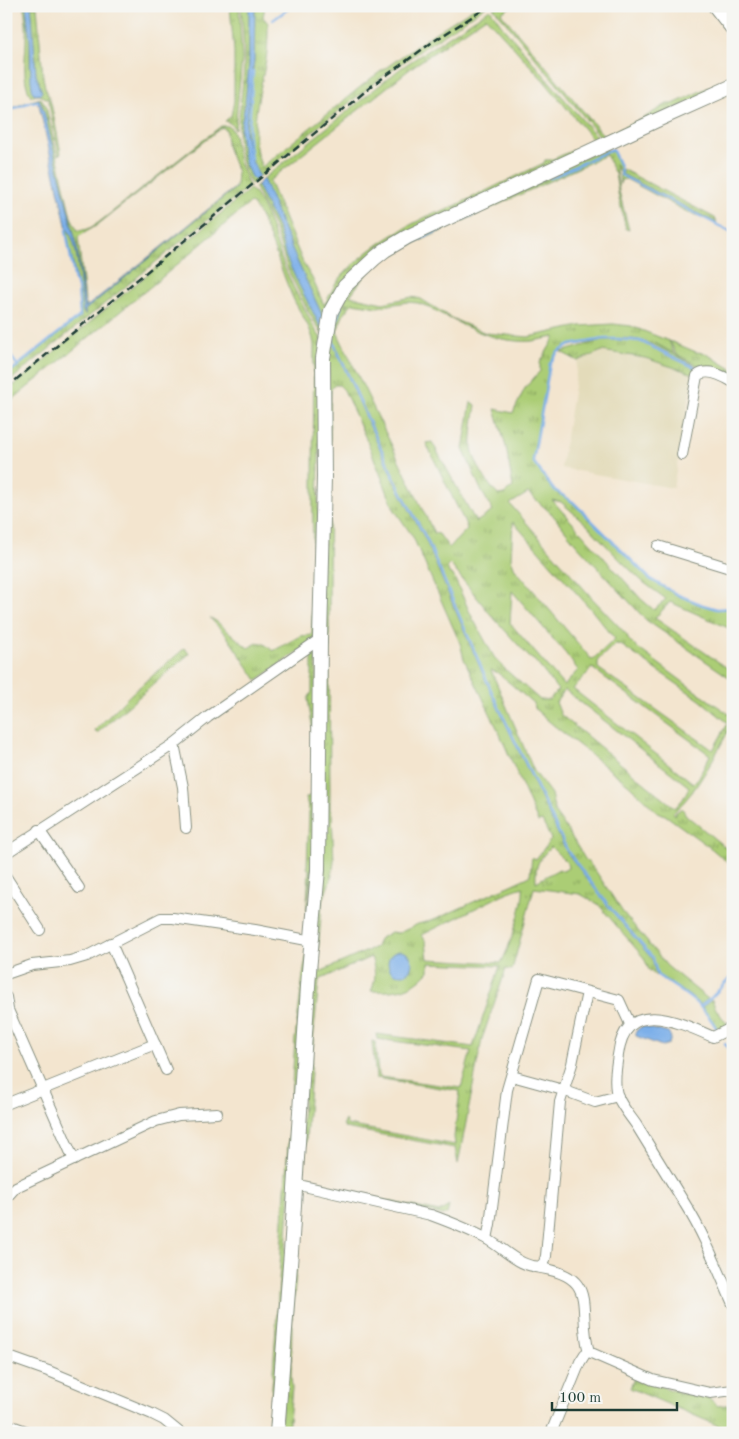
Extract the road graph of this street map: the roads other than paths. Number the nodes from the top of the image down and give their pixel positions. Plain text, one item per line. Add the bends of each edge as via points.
1 (715, 6) edge
2 (733, 29) edge
3 (733, 86) edge
4 (733, 382) edge
5 (682, 455) dead end
6 (658, 546) dead end
7 (733, 569) edge
8 (320, 639) junction
9 (174, 744) junction
10 (186, 828) dead end
11 (39, 830) junction
12 (6, 853) edge
13 (6, 877) edge
14 (79, 888) dead end
15 (40, 930) dead end
16 (312, 941) junction
17 (111, 943) junction
18 (6, 974) edge
19 (588, 992) junction
20 (6, 997) edge
21 (630, 1024) junction
22 (733, 1027) edge
23 (155, 1044) junction
24 (166, 1070) dead end
25 (512, 1076) junction
26 (43, 1089) junction
27 (564, 1090) junction
28 (618, 1096) junction
29 (6, 1104) edge
30 (217, 1113) dead end
31 (74, 1160) junction
32 (295, 1184) junction
33 (6, 1198) edge
34 (487, 1239) junction
35 (535, 1267) junction
36 (733, 1304) edge
37 (589, 1352) junction
38 (6, 1356) edge
39 (733, 1390) edge
40 (6, 1424) edge
41 (31, 1433) edge
42 (180, 1433) edge
43 (277, 1433) edge
44 (551, 1433) edge

1 - 2 main road
3 - 8 main road via 407,237 385,250 345,286 331,311 323,358
4 - 5 street via 708,372 697,376
6 - 7 street
8 - 9 street
8 - 16 main road via 318,870
9 - 10 street via 183,787
9 - 11 street
11 - 12 street
11 - 14 street
13 - 15 street
16 - 17 street via 161,918
16 - 32 main road
17 - 18 street via 70,961 32,965
17 - 23 street
19 - 21 street via 619,1000
19 - 25 street via 539,979
19 - 27 street
20 - 26 street via 8,1010
21 - 22 street via 642,1018 672,1021 713,1037
21 - 28 street via 619,1046 616,1068
23 - 24 street
23 - 26 street
25 - 27 street
25 - 34 street via 507,1090
26 - 29 street
26 - 31 street
27 - 28 street via 595,1102
27 - 35 street via 560,1102 546,1256 543,1266
28 - 36 street via 697,1224
30 - 31 street via 179,1115 156,1121
31 - 33 street via 16,1187
32 - 34 street via 431,1215
32 - 43 main road
34 - 35 street via 518,1261
35 - 37 street via 553,1269 571,1277 576,1283 583,1296
37 - 39 street via 653,1380 710,1393
37 - 44 street via 580,1362
38 - 42 street via 152,1414
40 - 41 street

